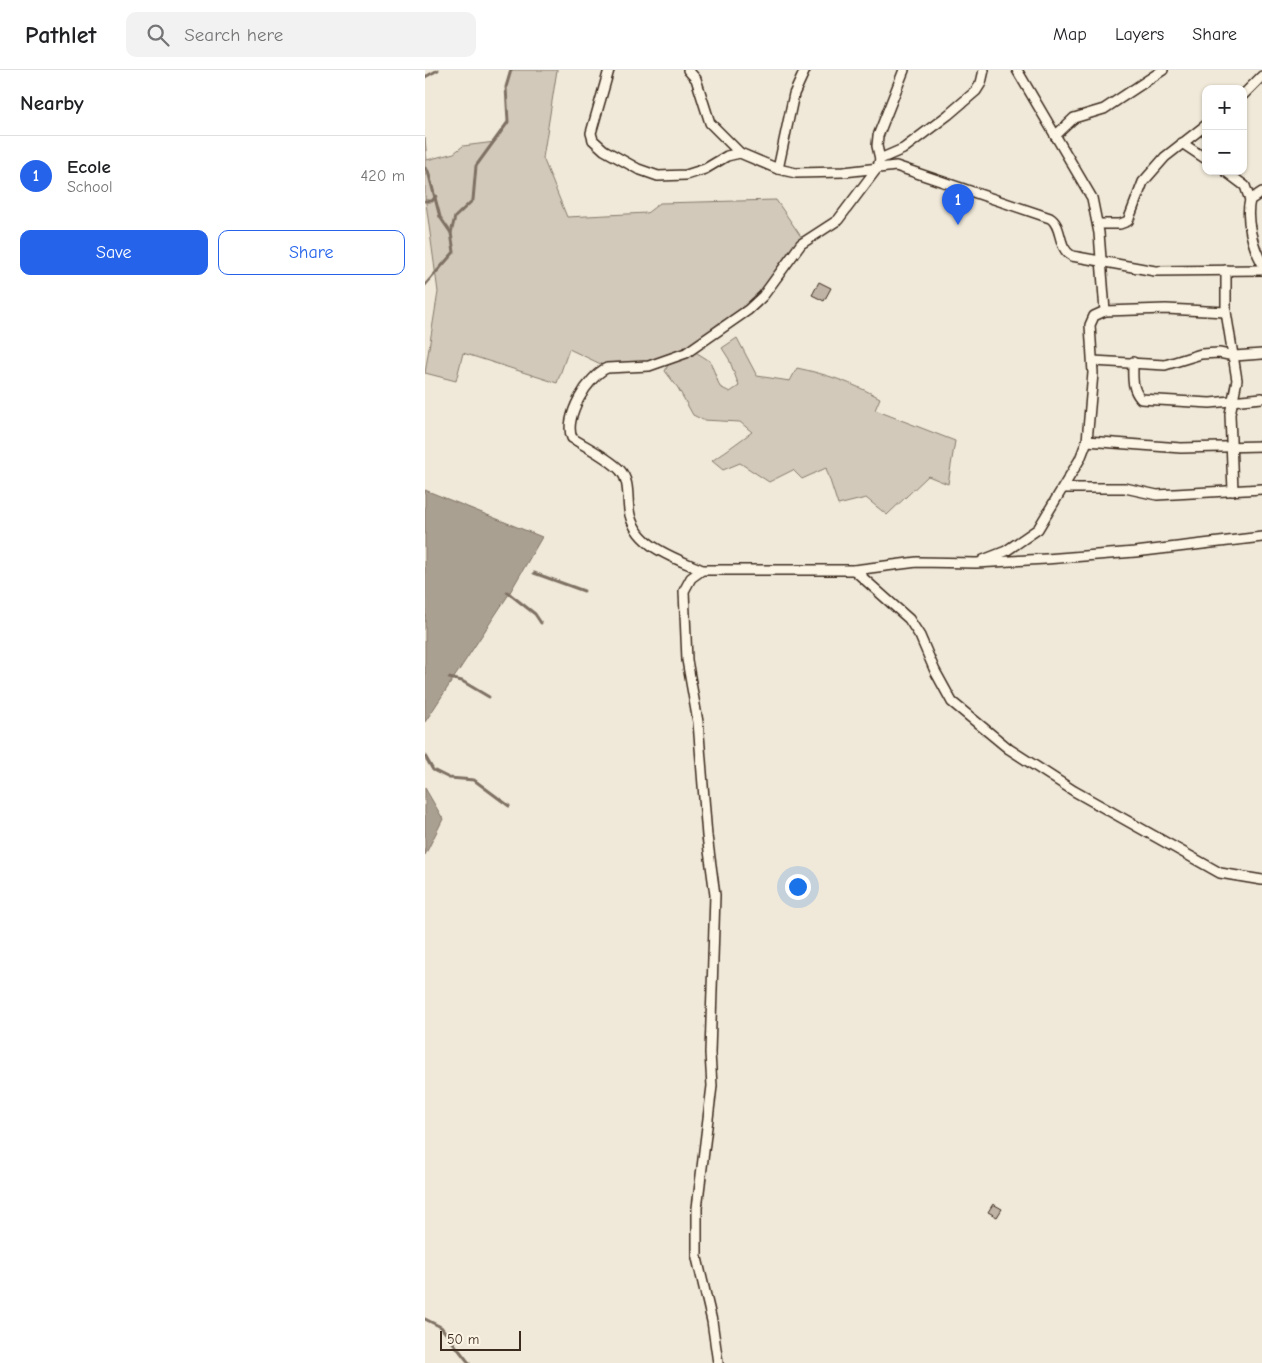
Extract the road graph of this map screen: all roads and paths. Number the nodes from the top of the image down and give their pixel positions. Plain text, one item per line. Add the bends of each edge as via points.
1 (609, 70) edge
2 (688, 70) edge
3 (805, 70) edge
4 (904, 70) edge
5 (984, 70) edge
6 (1017, 70) edge
7 (1163, 70) edge
8 (1257, 70) edge
9 (1262, 77) edge
10 (1247, 91) edge
11 (1202, 128) edge
12 (1055, 136) junction
13 (1182, 143) junction
14 (740, 153) junction
15 (1202, 156) edge
16 (879, 163) junction
17 (778, 169) junction
18 (1230, 175) edge
19 (1262, 192) edge
20 (1250, 200) junction
21 (1098, 224) junction
22 (1100, 262) junction
23 (1262, 263) edge
24 (1226, 270) junction
25 (1262, 270) edge
26 (1105, 312) junction
27 (1226, 312) junction
28 (1262, 354) edge
29 (1234, 356) junction
30 (1093, 361) junction
31 (1133, 362) junction
32 (1262, 398) edge
33 (1232, 402) junction
34 (1087, 441) junction
35 (1262, 446) edge
36 (1231, 448) junction
37 (1065, 488) junction
38 (1262, 489) edge
39 (1233, 491) junction
40 (1262, 537) edge
41 (976, 563) junction
42 (702, 570) junction
43 (854, 570) junction
44 (1262, 880) edge
45 (718, 1363) edge

1 - 14 street via 591,133 593,140 612,156 638,169 669,176 697,173 727,156
2 - 14 street via 696,79 710,123
3 - 17 street via 794,94
4 - 16 street via 879,136
5 - 16 street via 976,91 903,149
6 - 12 street
7 - 12 street via 1104,109 1075,118
8 - 9 street
9 - 10 street
11 - 13 street
12 - 21 street via 1091,195
13 - 15 street
13 - 21 street via 1143,182 1128,221
14 - 17 street
16 - 17 street via 813,174
16 - 22 street via 905,168 1049,218 1055,223 1067,253
16 - 42 street via 838,220 801,244 763,296 748,310 686,353 649,366 600,371 585,388 576,406 569,427 572,438 621,470 629,496 629,510 639,536
18 - 20 street via 1245,186
19 - 20 street
20 - 23 street via 1248,218
21 - 22 street
22 - 24 street via 1155,271
22 - 26 street
24 - 25 street
24 - 27 street
26 - 27 street via 1166,309
26 - 30 street via 1095,316 1090,325
27 - 29 street
28 - 29 street
29 - 31 street via 1201,354 1165,365
29 - 33 street via 1237,380
30 - 31 street
30 - 34 street
31 - 33 street via 1133,383 1141,399
32 - 33 street
33 - 36 street
34 - 36 street
34 - 37 street
35 - 36 street
36 - 39 street
37 - 39 street via 1125,488 1157,495
37 - 41 street via 1029,538
38 - 39 street
40 - 41 street via 1108,555
41 - 43 street via 917,562
42 - 43 street
42 - 45 street via 691,578 684,591 687,660 698,722 715,896 710,1052 713,1086 697,1208 697,1258
43 - 44 street via 909,619 952,702 1009,749 1082,796 1220,874

